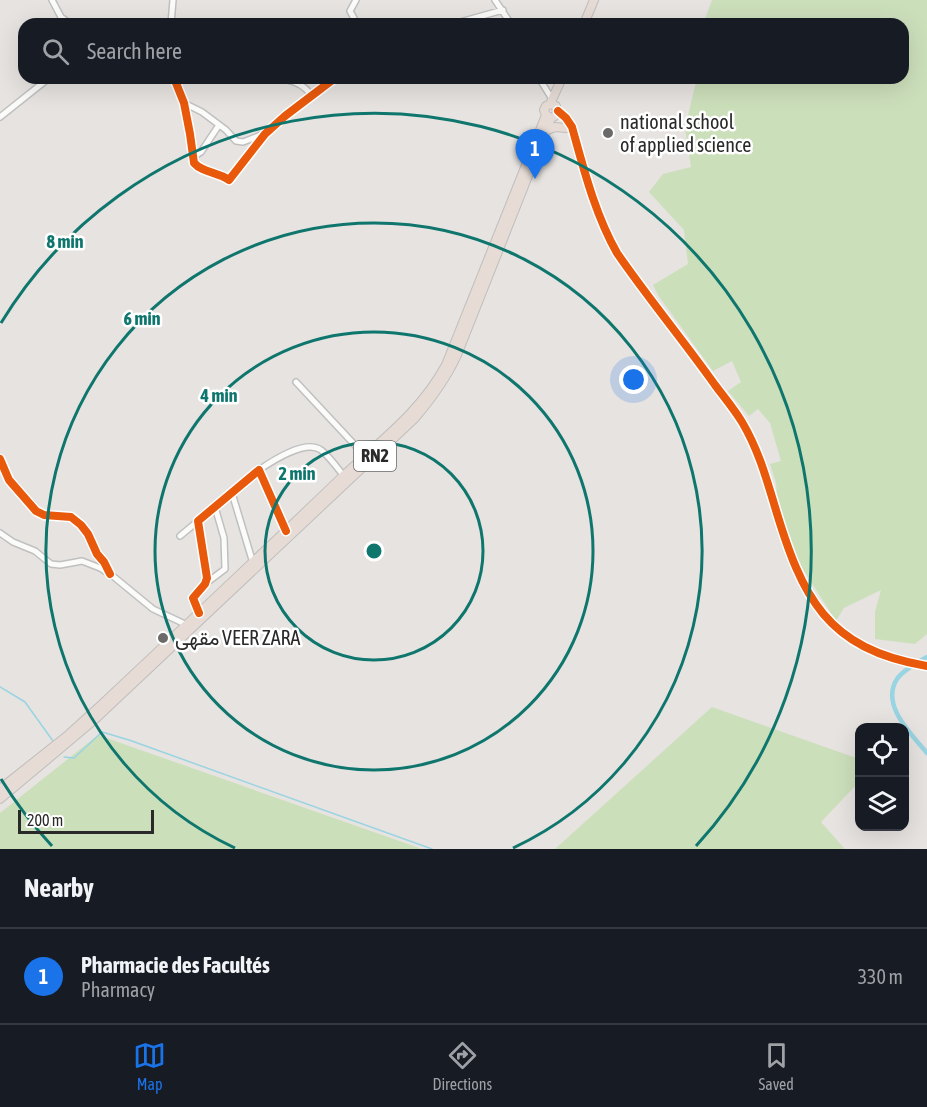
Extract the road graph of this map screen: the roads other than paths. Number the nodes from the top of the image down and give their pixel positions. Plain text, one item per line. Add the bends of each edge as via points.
1 (52, 0) edge
2 (172, 0) edge
3 (356, 0) edge
4 (495, 0) edge
5 (594, 0) edge
6 (501, 5) edge
7 (62, 18) edge
8 (171, 18) edge
9 (354, 18) edge
10 (481, 18) edge
11 (586, 18) edge
12 (41, 84) edge
13 (176, 84) edge
14 (300, 84) edge
15 (327, 84) edge
16 (541, 84) edge
17 (560, 84) edge
18 (312, 96) junction
19 (184, 103) junction
20 (552, 110) junction
21 (0, 117) edge
22 (219, 125) junction
23 (566, 128) junction
24 (545, 131) junction
25 (265, 134) junction
26 (574, 134) junction
27 (193, 157) junction
28 (296, 382) dead end
29 (366, 457) junction
30 (0, 459) edge
31 (259, 470) junction
32 (344, 476) junction
33 (232, 493) junction
34 (215, 507) junction
35 (198, 521) junction
36 (286, 531) junction
37 (0, 533) edge
38 (180, 536) dead end
39 (253, 563) junction
40 (110, 574) junction
41 (205, 584) junction
42 (199, 614) junction
43 (187, 626) junction
44 (926, 666) edge
45 (0, 789) edge
46 (0, 799) edge

1 - 7 street
2 - 8 street
3 - 9 street via 350,11
4 - 6 street
5 - 11 highway
6 - 10 street
12 - 21 street
13 - 19 street
14 - 18 street
15 - 18 street
16 - 20 street
17 - 20 highway, RN2
18 - 25 street
19 - 22 street
19 - 27 street
20 - 23 street
20 - 24 highway, RN2
20 - 26 street via 569,122
20 - 29 highway, RN2 via 446,365 424,400
22 - 25 street via 239,142
22 - 27 street via 201,152
23 - 24 highway
23 - 26 street
24 - 46 highway, RN2 via 451,368 416,418 93,721
25 - 27 street via 229,180 197,166
26 - 44 street via 592,198 617,253 735,411 754,445 788,551 817,608 859,644
28 - 29 street
29 - 32 highway, RN2
30 - 40 street via 9,480 36,511 71,517 81,525
31 - 32 street via 291,451 315,447
31 - 33 street
31 - 36 street
32 - 36 highway, RN2
33 - 34 street
33 - 39 street
34 - 35 street
34 - 41 street via 224,538 225,569
35 - 38 street
35 - 41 street
36 - 39 highway, RN2
37 - 40 street via 51,564 82,561
39 - 42 highway, RN2
40 - 43 street via 153,609
41 - 42 street via 193,598
42 - 43 highway, RN2
43 - 45 highway, RN2 via 68,736

